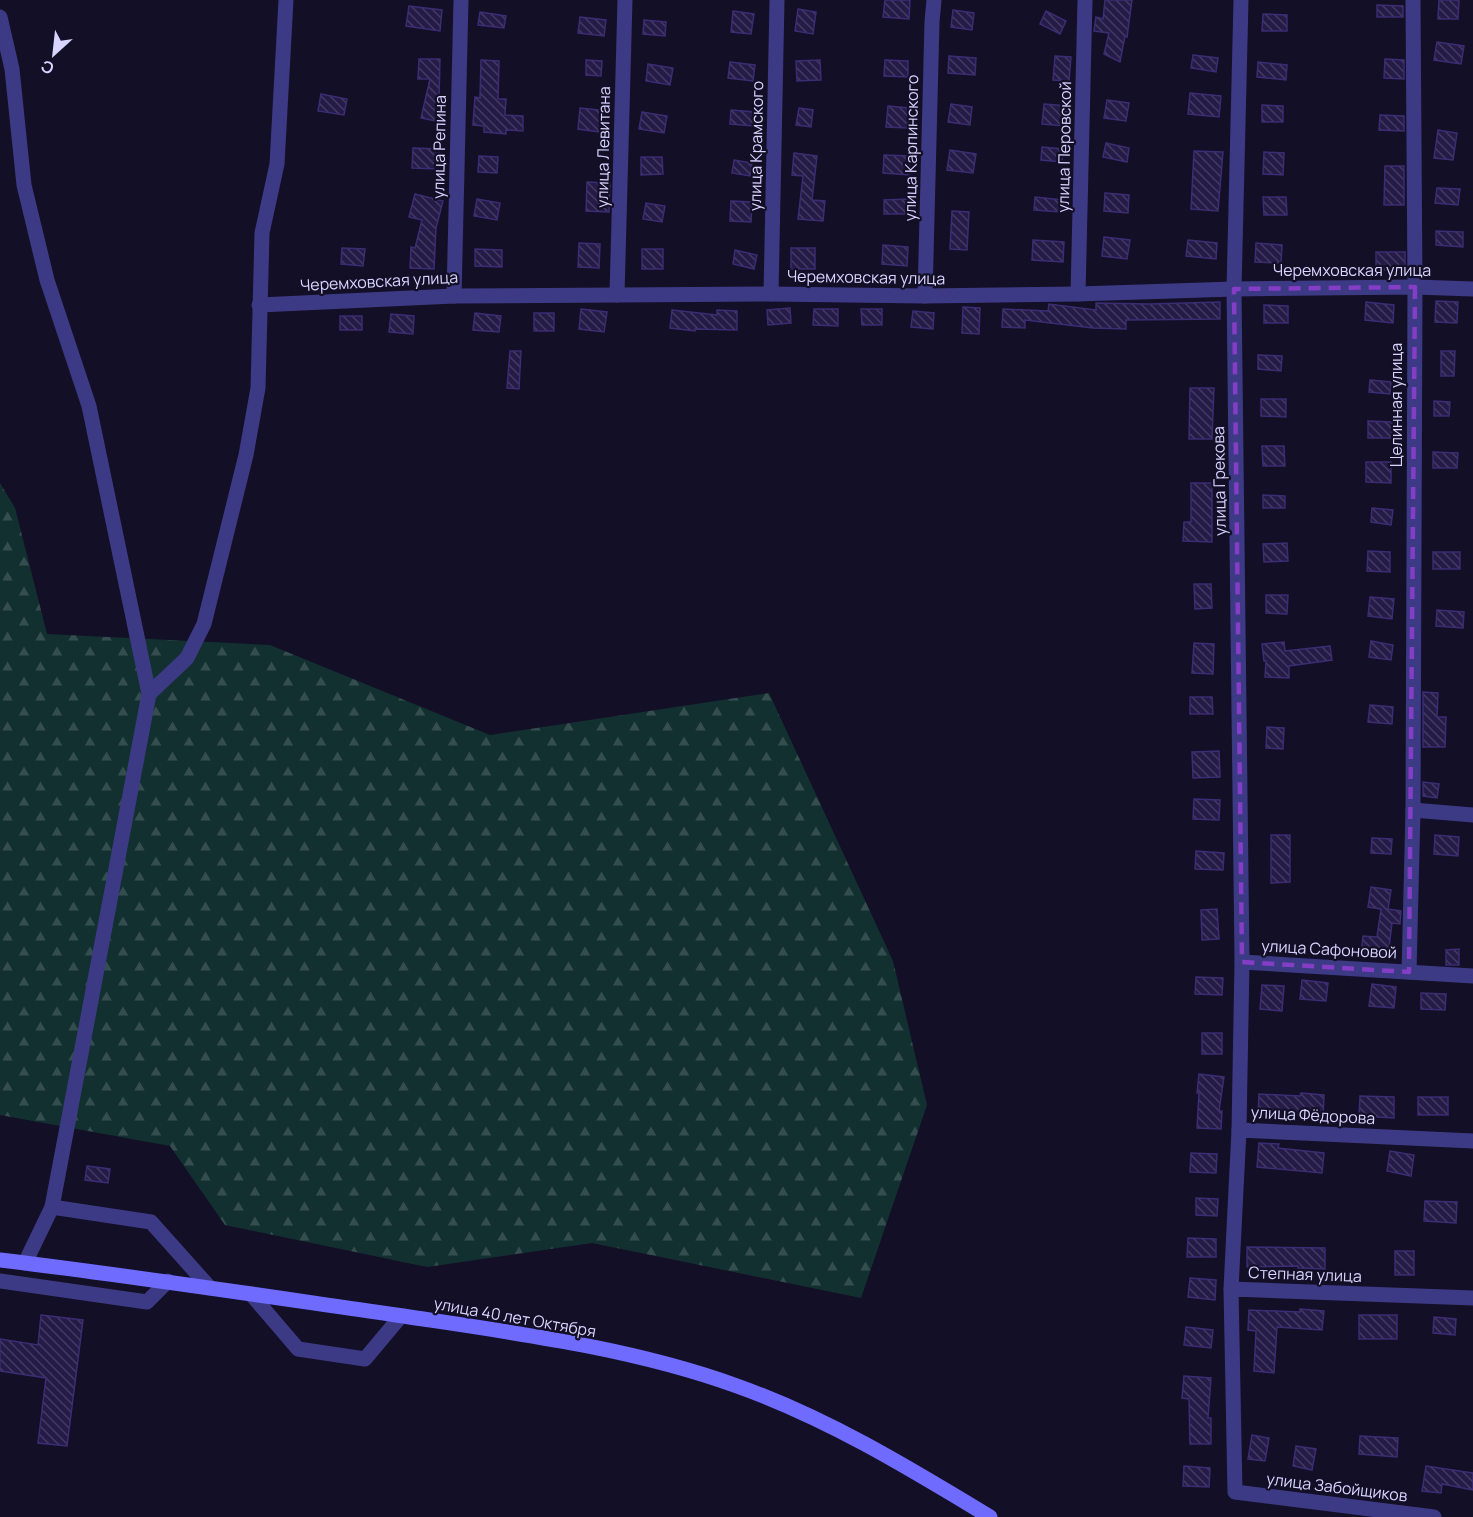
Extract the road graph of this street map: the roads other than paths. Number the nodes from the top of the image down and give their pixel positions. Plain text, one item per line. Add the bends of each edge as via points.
1 (286, 0) edge
2 (461, 0) edge
3 (625, 0) edge
4 (777, 0) edge
5 (934, 0) edge
6 (1085, 0) edge
7 (1241, 0) edge
8 (1413, 0) edge
9 (0, 17) edge
10 (1415, 287) junction
11 (1234, 289) junction
12 (1473, 289) edge
13 (771, 294) junction
14 (1078, 294) junction
15 (617, 295) junction
16 (454, 296) junction
17 (925, 296) junction
18 (259, 305) junction
19 (150, 694) junction
20 (1413, 810) junction
21 (1473, 814) edge
22 (1242, 962) junction
23 (1408, 972) junction
24 (1473, 976) edge
25 (1239, 1130) junction
26 (1473, 1141) edge
27 (52, 1207) junction
28 (0, 1260) edge
29 (25, 1263) junction
30 (0, 1281) edge
31 (168, 1281) junction
32 (210, 1288) junction
33 (1231, 1289) junction
34 (251, 1294) junction
35 (1473, 1298) edge
36 (401, 1316) junction
37 (1235, 1492) joint
38 (990, 1517) edge
39 (1434, 1517) edge

1 - 18 street via 277,164 262,233
2 - 16 street, улица Репина
3 - 15 street, улица Левитана
4 - 13 street, улица Крамского
5 - 17 street, улица Карпинского
6 - 14 street, улица Перовской
7 - 11 street, улица Грекова
8 - 10 street, Целинная улица
9 - 19 street via 12,69 24,185 47,280 89,406
10 - 11 street, Черемховская улица
10 - 12 street, Черемховская улица
10 - 20 street, Целинная улица
11 - 14 street, Черемховская улица
11 - 22 street, улица Грекова
13 - 15 street, Черемховская улица
13 - 17 street, Черемховская улица
14 - 17 street, Черемховская улица
15 - 16 street, Черемховская улица
16 - 18 street, Черемховская улица
18 - 19 street via 258,388 246,455 204,624 187,657
19 - 27 street
20 - 21 street
20 - 23 street, Целинная улица
22 - 23 street, улица Сафоновой
22 - 25 street, улица Сафоновой
23 - 24 street, улица Сафоновой
25 - 26 street, улица Фёдорова
25 - 33 street, улица Фёдорова
27 - 29 street
27 - 32 street via 151,1222
28 - 29 main road, улица 40 лет Октября
29 - 31 main road, улица 40 лет Октября
30 - 31 street via 147,1302
31 - 32 main road, улица 40 лет Октября
32 - 34 main road, улица 40 лет Октября
33 - 35 street, Степная улица
33 - 37 street, Степная улица
34 - 36 main road, улица 40 лет Октября
34 - 36 street via 298,1349 309,1351 365,1359
36 - 38 main road, улица 40 лет Октября via 614,1352 735,1385 829,1424
37 - 39 street, улица Забойщиков

